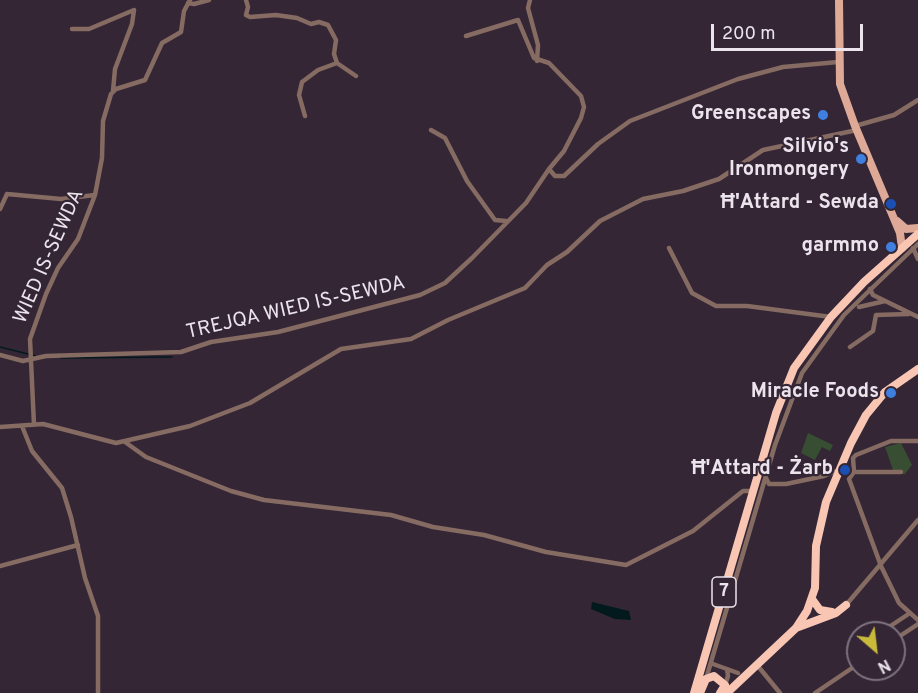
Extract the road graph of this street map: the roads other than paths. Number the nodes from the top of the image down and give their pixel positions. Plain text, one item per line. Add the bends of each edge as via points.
1 (209, 0) edge
2 (246, 0) edge
3 (530, 0) edge
4 (839, 0) edge
5 (189, 1) edge
6 (72, 29) dead end
7 (466, 36) dead end
8 (537, 61) junction
9 (337, 63) junction
10 (838, 63) junction
11 (356, 76) dead end
12 (113, 91) junction
13 (918, 100) edge
14 (305, 116) dead end
15 (856, 128) junction
16 (431, 130) dead end
17 (549, 169) junction
18 (95, 195) junction
19 (0, 209) edge
20 (894, 218) junction
21 (506, 221) junction
22 (918, 228) edge
23 (918, 234) edge
24 (916, 246) edge
25 (669, 248) dead end
26 (902, 248) junction
27 (918, 259) edge
28 (870, 289) junction
29 (886, 301) junction
30 (874, 306) junction
31 (859, 308) dead end
32 (909, 314) junction
33 (876, 315) junction
34 (831, 316) junction
35 (918, 317) edge
36 (850, 347) dead end
37 (0, 355) edge
38 (32, 360) junction
39 (918, 369) edge
40 (34, 425) junction
41 (22, 426) junction
42 (0, 427) edge
43 (918, 441) edge
44 (125, 442) junction
45 (840, 469) junction
46 (854, 472) junction
47 (901, 472) dead end
48 (766, 478) junction
49 (753, 491) junction
50 (918, 520) edge
51 (918, 526) edge
52 (910, 530) junction
53 (78, 545) junction
54 (0, 566) edge
55 (881, 566) junction
56 (812, 600) junction
57 (846, 605) junction
58 (910, 614) junction
59 (899, 621) edge
60 (918, 622) edge
61 (796, 628) junction
62 (713, 664) junction
63 (758, 667) junction
64 (727, 669) junction
65 (846, 672) edge
66 (738, 673) dead end
67 (706, 679) junction
68 (724, 690) edge
69 (98, 693) edge
70 (694, 693) edge
71 (699, 693) edge
72 (780, 693) edge
73 (815, 693) edge

1 - 5 street via 194,4
2 - 9 street via 246,15 250,17 276,15 327,25 336,40
3 - 8 street
4 - 10 main road
5 - 12 street via 181,32 162,43 145,80
6 - 12 street, WIED IS-SEWDA via 89,29 134,10 115,69
7 - 8 street via 516,19
8 - 17 street, TREJQA WIED IS-SEWDA via 549,63 584,102 564,152
9 - 11 street
9 - 14 street via 302,82 299,94
10 - 15 main road via 840,84
10 - 17 street via 776,69 709,89 623,125 564,176 555,176
12 - 18 street, WIED IS-SEWDA via 103,121
13 - 15 street via 894,115
15 - 20 main road
15 - 44 street via 763,150 718,179 643,199 600,221 525,288 411,339 341,349 238,408 184,429
16 - 21 street via 445,138 467,181 495,220
17 - 21 street, TREJQA WIED IS-SEWDA via 526,203
18 - 19 street via 61,199 8,194
18 - 38 street, WIED IS-SEWDA via 78,239 46,294 30,339
20 - 22 main road via 906,229
20 - 26 main road
21 - 38 street, TREJQA WIED IS-SEWDA via 445,283 414,297 181,352 46,356
23 - 26 highway, 7
24 - 27 street
24 - 28 street
25 - 34 street via 692,293 723,308 747,306
26 - 34 highway, 7
28 - 29 street
28 - 48 street via 815,352 796,388
29 - 30 street
29 - 32 street
30 - 31 street
30 - 33 street
32 - 33 street
32 - 35 street
33 - 36 street via 873,331
34 - 49 highway, 7 via 807,348 784,390
37 - 38 street, TREJQA WIED IS-SEWDA
38 - 40 street, WIED IS-SEWDA
39 - 45 highway via 885,392 866,415
40 - 41 street
40 - 44 street
41 - 42 street
41 - 53 street via 32,451 62,488
43 - 46 street via 903,440 856,455
44 - 49 street via 146,457 243,495 291,505 391,515 546,552 626,565 693,531 743,490
45 - 48 street via 786,483 769,484
45 - 56 highway via 819,529
46 - 47 street
46 - 55 street via 849,479
48 - 62 street
49 - 70 highway, 7
50 - 52 street
51 - 52 street
52 - 55 street
53 - 54 street
53 - 69 street via 98,616
55 - 57 street
55 - 58 street via 899,603
56 - 57 highway via 825,612
56 - 61 highway
57 - 61 highway via 836,613
58 - 59 street
58 - 60 street
61 - 63 highway
62 - 64 street
62 - 67 street
63 - 68 highway
63 - 72 street
64 - 66 street
64 - 68 street
65 - 73 street
67 - 68 highway via 714,676
67 - 71 highway

